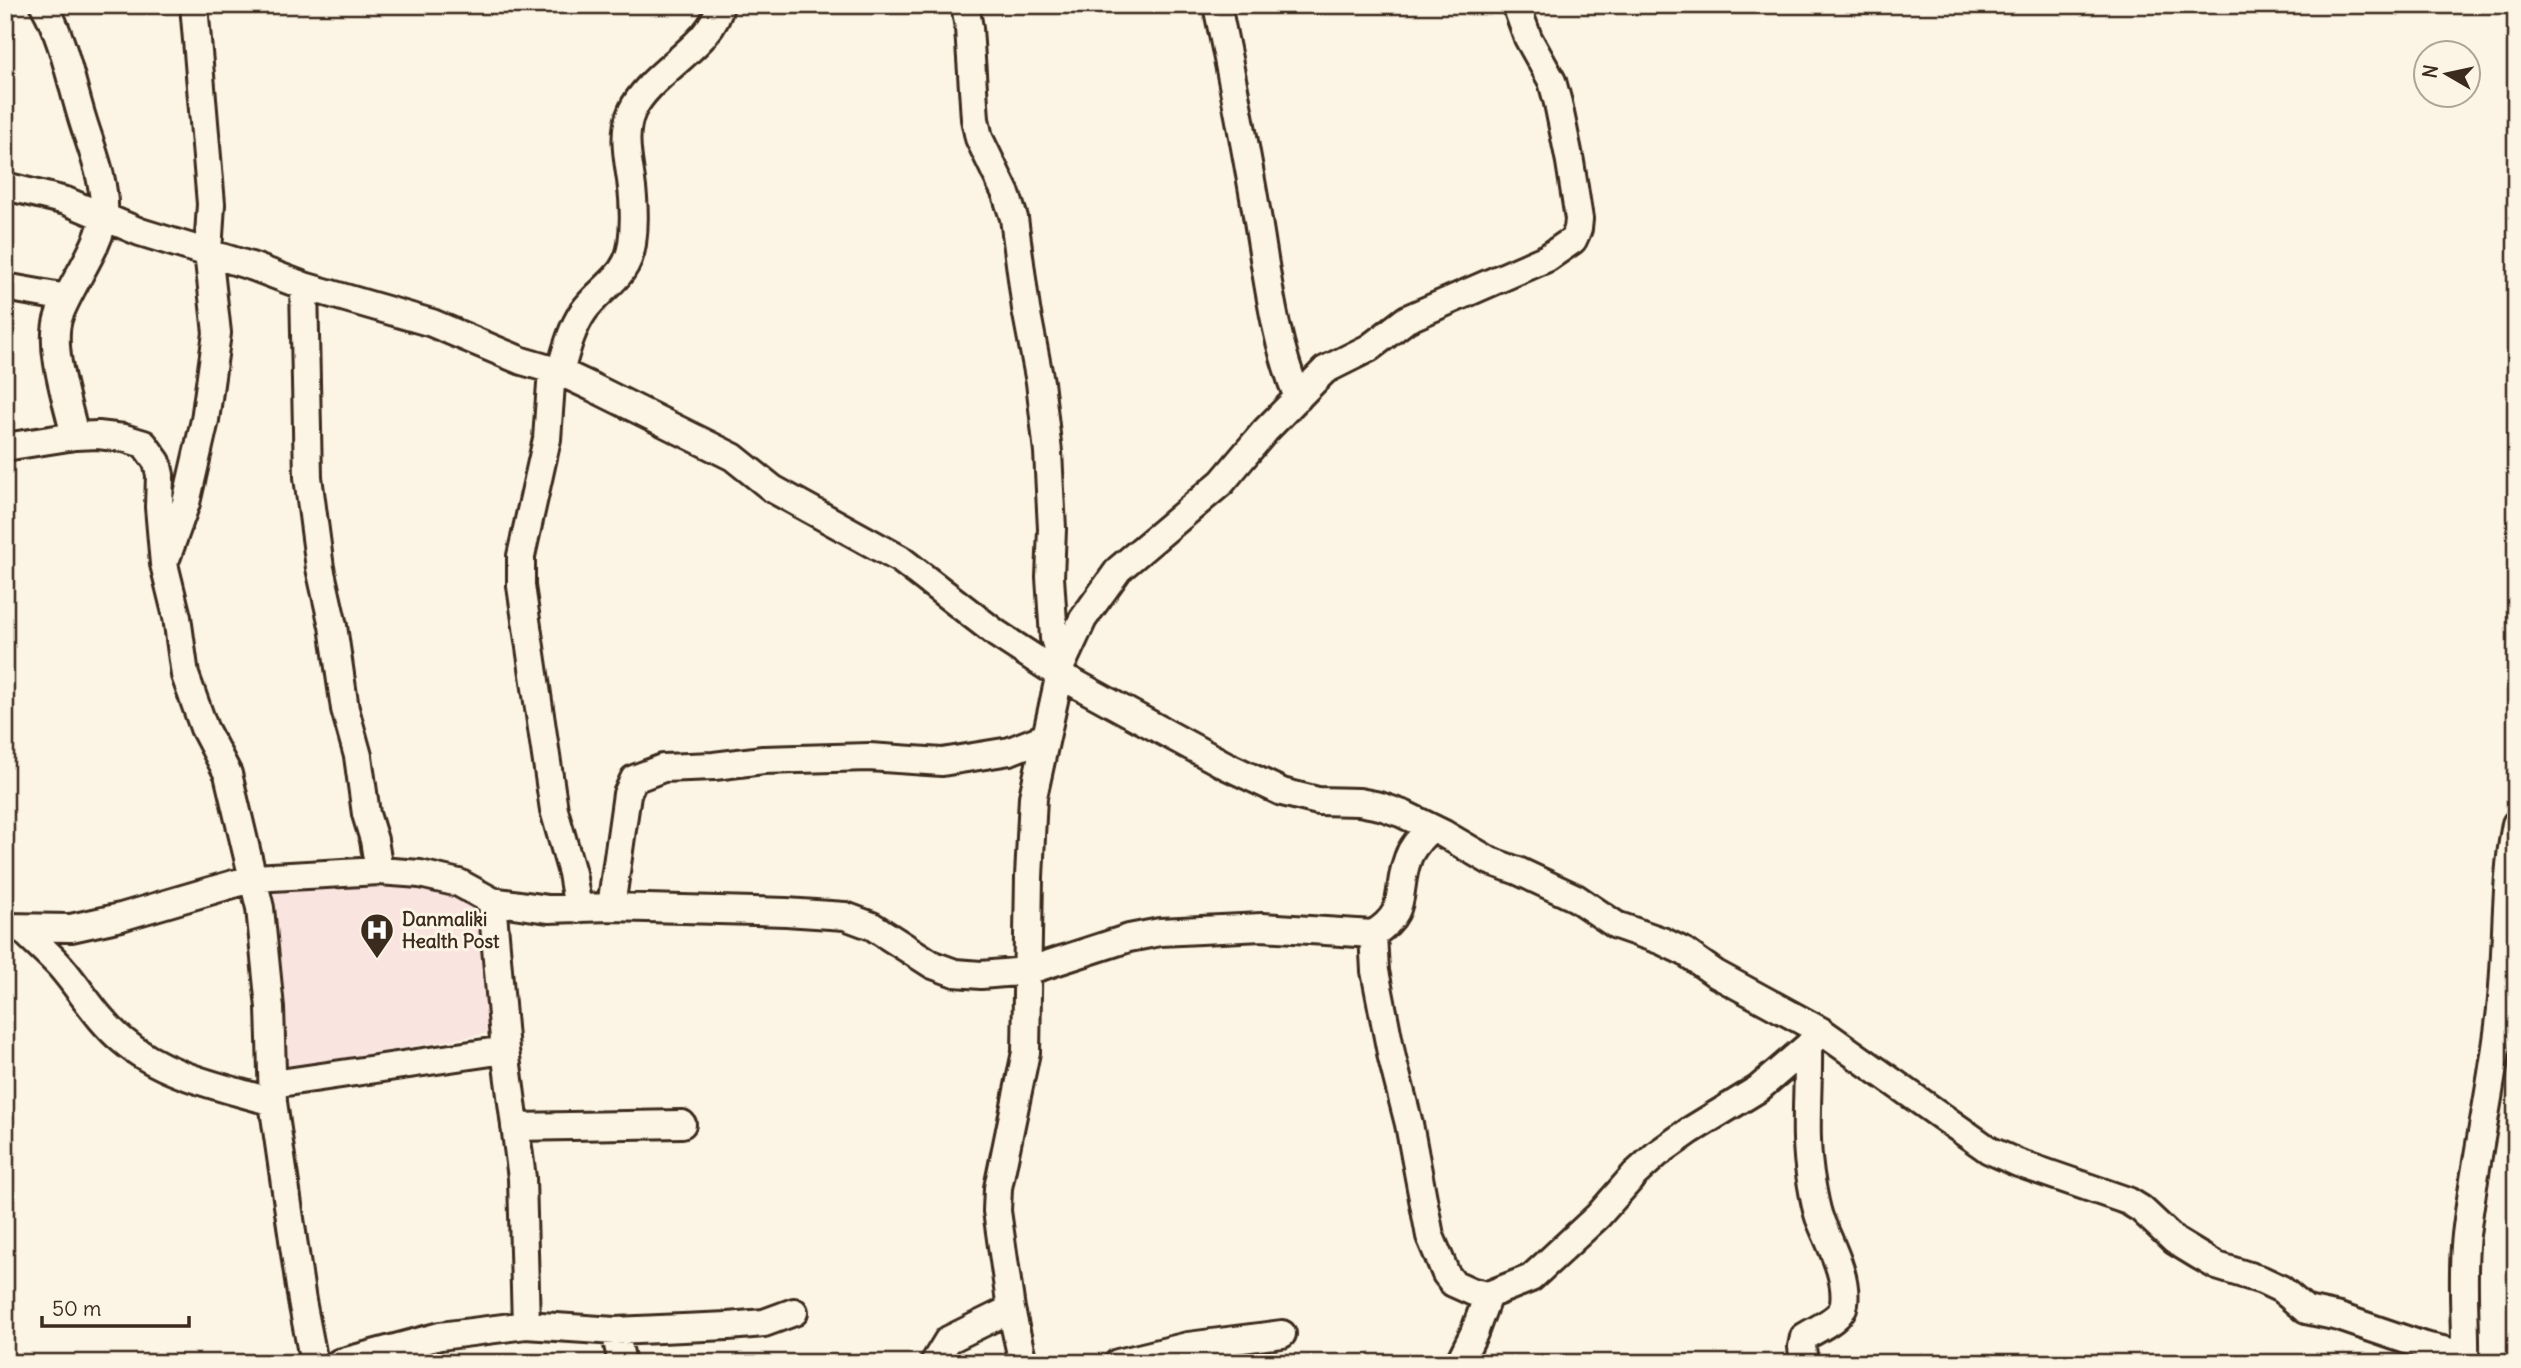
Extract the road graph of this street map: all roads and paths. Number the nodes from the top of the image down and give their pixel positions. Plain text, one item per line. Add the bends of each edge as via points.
1 (44, 5) edge
2 (194, 5) edge
3 (720, 5) edge
4 (965, 5) edge
5 (1217, 5) edge
6 (1516, 5) edge
7 (5, 186) edge
8 (104, 216) junction
9 (208, 252) junction
10 (304, 286) junction
11 (5, 287) edge
12 (67, 298) junction
13 (556, 371) junction
14 (1290, 407) junction
15 (75, 436) junction
16 (5, 447) edge
17 (164, 564) junction
18 (1061, 669) junction
19 (1045, 737) junction
20 (2516, 824) edge
21 (1430, 828) junction
22 (379, 871) junction
23 (254, 878) junction
24 (492, 901) junction
25 (611, 907) junction
26 (578, 909) junction
27 (14, 928) edge
28 (1373, 934) junction
29 (1027, 971) junction
30 (1815, 1039) junction
31 (505, 1050) junction
32 (273, 1093) junction
33 (682, 1124) dead end
34 (515, 1127) junction
35 (1488, 1295) junction
36 (1011, 1309) junction
37 (794, 1312) dead end
38 (526, 1325) junction
39 (615, 1331) junction
40 (1282, 1334) dead end
41 (2465, 1359) edge
42 (314, 1363) edge
43 (339, 1363) edge
44 (622, 1363) edge
45 (934, 1363) edge
46 (1023, 1363) edge
47 (1118, 1363) edge
48 (1459, 1363) edge
49 (1804, 1363) edge

1 - 8 street via 95,159
2 - 9 street via 211,194
3 - 13 street via 707,31 632,111 626,149 634,211 626,267 583,312
4 - 18 street via 975,119 1014,218 1040,382 1048,452 1054,638
5 - 14 street
6 - 14 street via 1558,103 1579,219 1576,235 1546,258 1407,319 1369,348 1325,370
7 - 8 street
8 - 9 street
8 - 12 street
9 - 10 street
9 - 17 street via 217,333 207,407 186,503
10 - 13 street via 432,323
10 - 22 street via 308,477 345,709
11 - 12 street
12 - 15 street via 58,319 56,341
13 - 18 street via 733,457 773,489 900,559 997,634
13 - 26 street via 547,439 521,556 521,586 550,790
14 - 18 street via 1222,482 1119,569 1083,619
15 - 16 street
15 - 17 street via 124,438 144,444 151,452 160,475
17 - 23 street via 186,675 204,728 228,774
18 - 19 street
18 - 21 street via 1227,766 1282,792 1318,801 1380,806
19 - 25 street via 1010,751 942,762 869,757 763,760 663,768 634,779 627,794
19 - 29 street via 1033,797
20 - 41 street via 2505,907 2497,1051 2466,1238
21 - 28 street via 1407,860 1394,918
21 - 30 street via 1490,862 1576,898 1616,925 1685,952
22 - 23 street
22 - 24 street via 459,883
23 - 27 street via 71,928
23 - 32 street via 268,996
24 - 26 street
24 - 31 street
25 - 26 street
25 - 29 street via 845,916 872,926 933,965 955,973
27 - 32 street via 59,966 122,1040 154,1062 188,1077
28 - 29 street via 1262,927 1160,932
28 - 35 street via 1375,971 1430,1236 1453,1283
29 - 36 street via 1026,1052 998,1188
30 - 35 street via 1758,1089 1657,1154 1531,1278
30 - 41 street via 1989,1150 2128,1201 2175,1241 2217,1266 2281,1289 2306,1310
30 - 49 street via 1807,1133 1810,1178 1844,1284 1844,1303 1835,1318 1804,1337
31 - 32 street
31 - 34 street
32 - 42 street
33 - 34 street
34 - 38 street via 522,1178
35 - 48 street
36 - 45 street via 948,1340
36 - 46 street
37 - 39 street via 765,1324
38 - 39 street
38 - 43 street via 440,1336
39 - 44 street
40 - 47 street via 1188,1346

